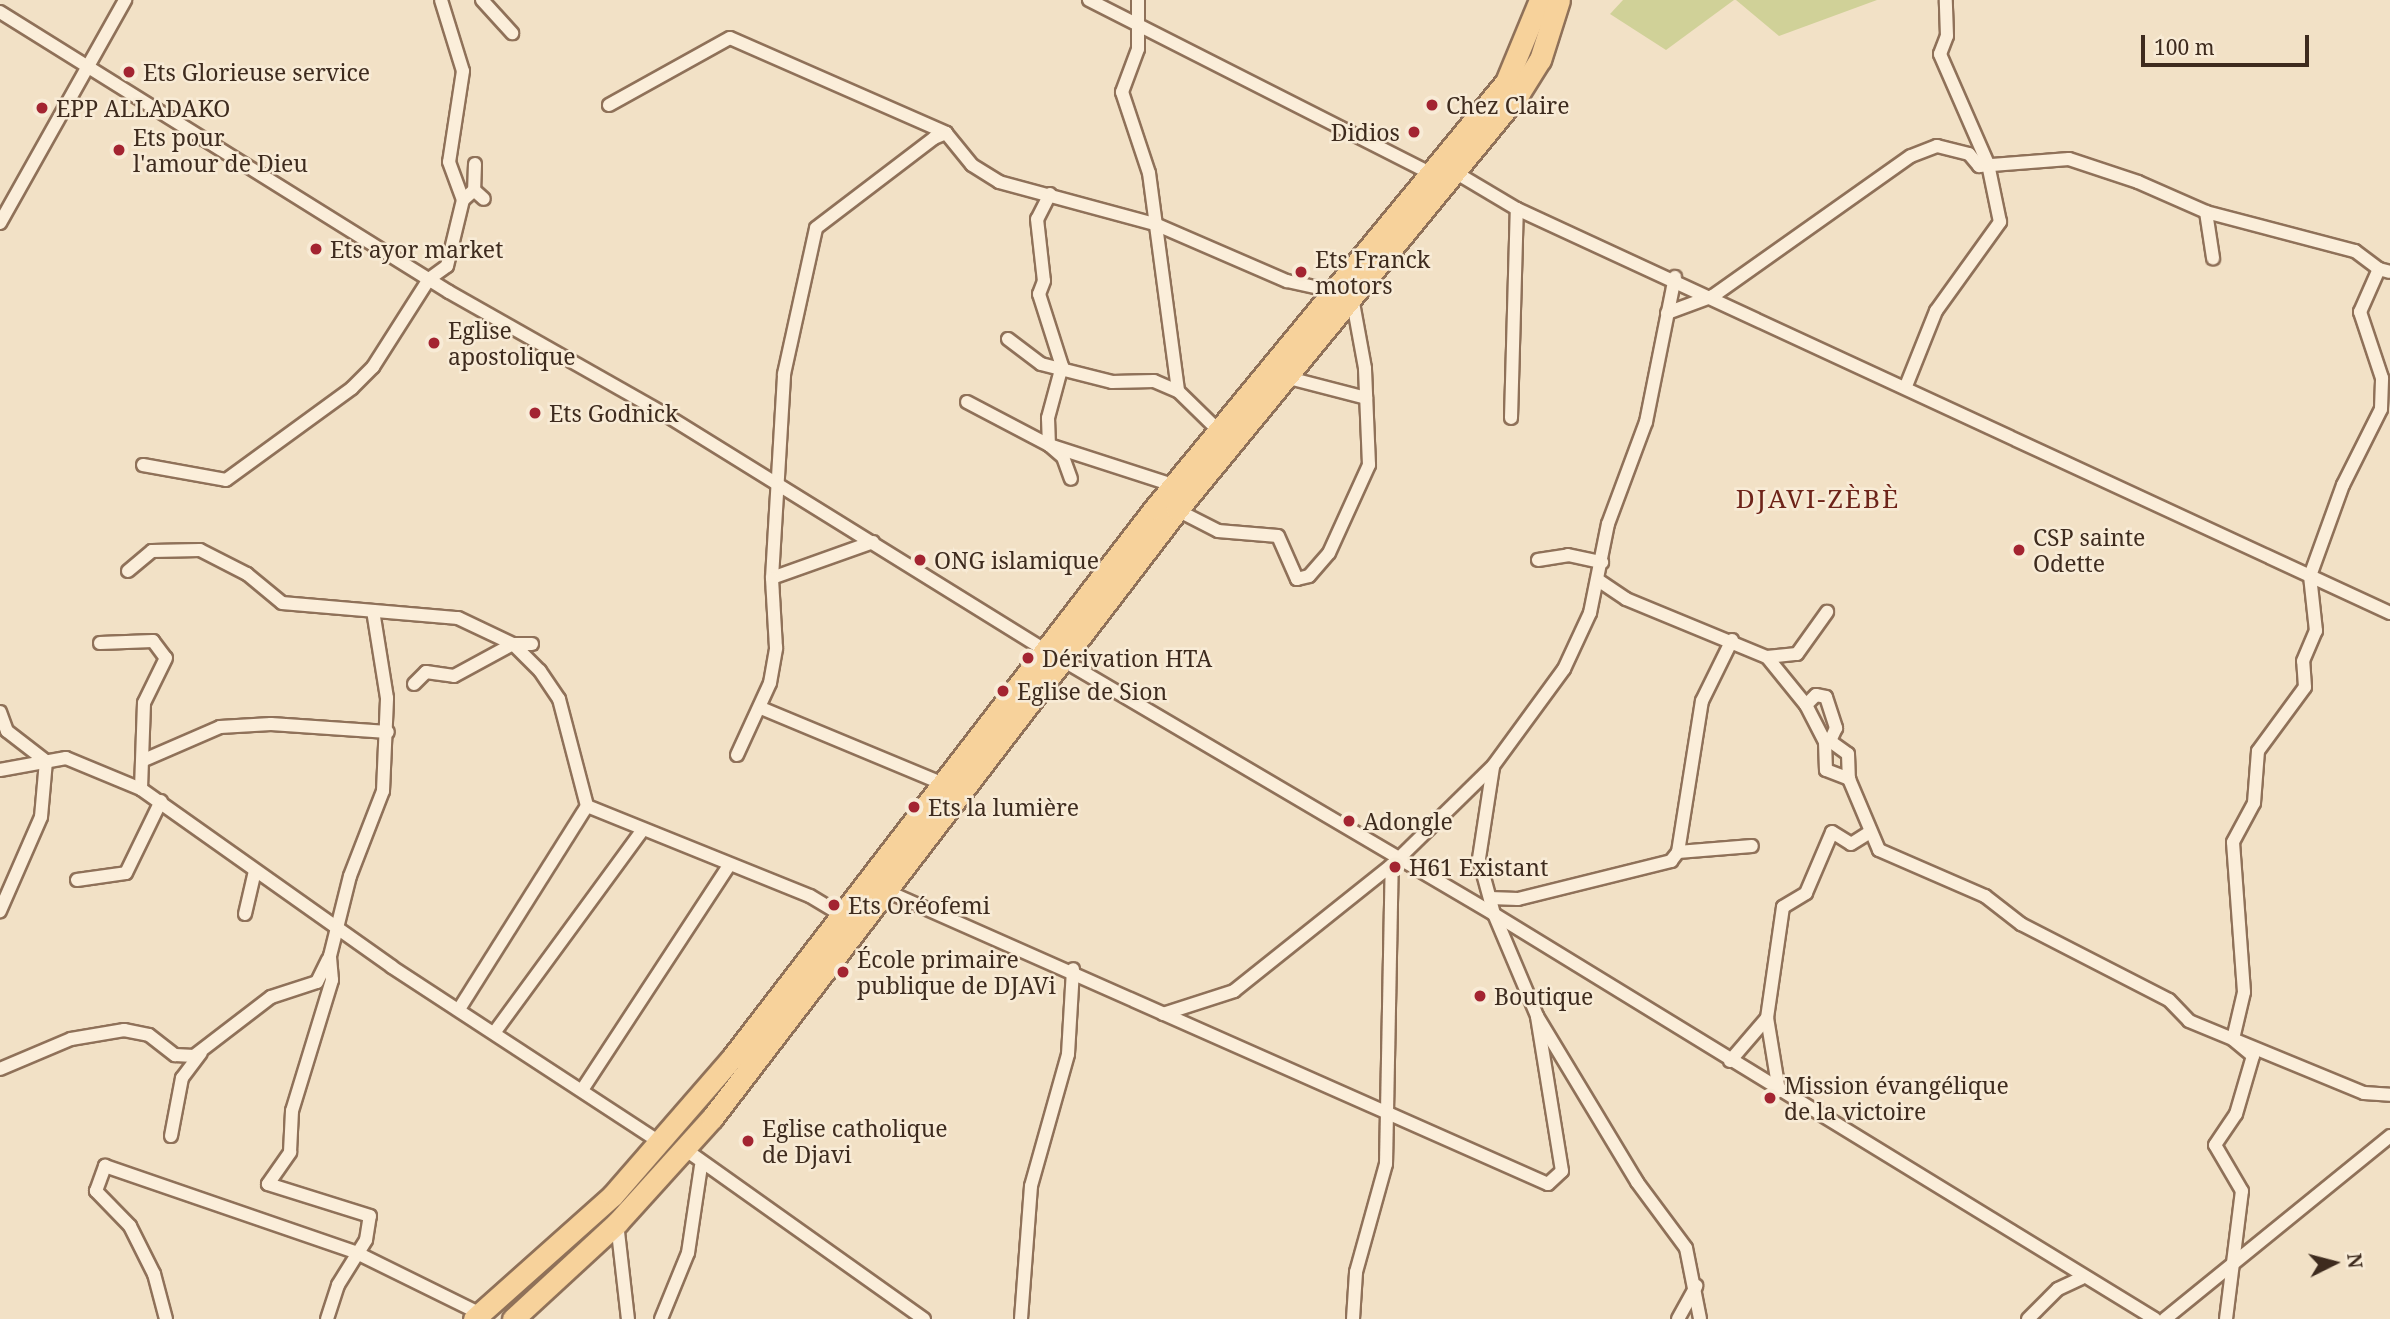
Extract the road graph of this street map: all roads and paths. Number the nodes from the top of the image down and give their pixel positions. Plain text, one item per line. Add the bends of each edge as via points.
1 (6, 0) edge
2 (125, 0) edge
3 (441, 0) edge
4 (482, 0) edge
5 (1089, 0) edge
6 (1138, 0) edge
7 (1541, 0) edge
8 (1559, 0) edge
9 (1946, 0) edge
10 (0, 12) edge
11 (1138, 25) junction
12 (512, 33) dead end
13 (89, 66) junction
14 (609, 105) dead end
15 (946, 133) junction
16 (475, 164) dead end
17 (1988, 164) junction
18 (1453, 171) junction
19 (1430, 173) junction
20 (474, 190) junction
21 (1050, 194) junction
22 (484, 199) dead end
23 (463, 200) junction
24 (1517, 209) junction
25 (2206, 212) junction
26 (0, 223) edge
27 (1155, 224) junction
28 (2213, 258) dead end
29 (2385, 270) edge
30 (1675, 277) junction
31 (429, 279) junction
32 (1329, 290) junction
33 (1351, 294) junction
34 (1713, 296) junction
35 (1667, 313) junction
36 (1008, 340) dead end
37 (1062, 366) junction
38 (1285, 377) junction
39 (1906, 386) junction
40 (1178, 391) junction
41 (1366, 398) junction
42 (967, 402) dead end
43 (1511, 418) dead end
44 (1217, 429) junction
45 (1049, 445) junction
46 (143, 465) dead end
47 (1071, 479) dead end
48 (773, 481) junction
49 (1173, 485) junction
50 (1177, 510) junction
51 (873, 542) junction
52 (1538, 560) dead end
53 (1602, 562) junction
54 (128, 571) dead end
55 (2310, 576) junction
56 (772, 578) junction
57 (1598, 580) junction
58 (373, 611) junction
59 (1827, 612) dead end
60 (2390, 613) edge
61 (1732, 640) junction
62 (100, 643) dead end
63 (513, 644) junction
64 (532, 644) dead end
65 (1057, 657) junction
66 (1767, 657) junction
67 (414, 684) dead end
68 (1806, 705) junction
69 (761, 708) junction
70 (0, 712) edge
71 (388, 732) junction
72 (1827, 741) junction
73 (737, 755) dead end
74 (144, 760) junction
75 (46, 761) junction
76 (1493, 766) junction
77 (0, 770) edge
78 (1849, 779) junction
79 (946, 786) junction
80 (141, 789) junction
81 (161, 801) junction
82 (587, 806) junction
83 (642, 831) junction
84 (1867, 834) junction
85 (1752, 846) dead end
86 (1678, 852) junction
87 (1394, 861) junction
88 (729, 865) junction
89 (255, 872) junction
90 (77, 880) dead end
91 (884, 890) junction
92 (1490, 898) junction
93 (0, 911) edge
94 (245, 914) dead end
95 (1494, 914) junction
96 (842, 915) junction
97 (340, 931) junction
98 (330, 956) junction
99 (1073, 969) junction
100 (459, 1009) junction
101 (1163, 1014) junction
102 (1536, 1016) junction
103 (1766, 1018) junction
104 (494, 1033) junction
105 (222, 1035) junction
106 (2233, 1038) junction
107 (1730, 1061) junction
108 (0, 1069) edge
109 (582, 1090) junction
110 (1779, 1091) junction
111 (2390, 1095) edge
112 (1384, 1110) junction
113 (171, 1136) dead end
114 (2390, 1136) edge
115 (661, 1143) junction
116 (686, 1150) junction
117 (701, 1166) junction
118 (617, 1223) junction
119 (357, 1253) junction
120 (2233, 1267) junction
121 (2082, 1278) junction
122 (1696, 1286) junction
123 (477, 1316) edge
124 (166, 1319) edge
125 (327, 1319) edge
126 (513, 1319) edge
127 (628, 1319) edge
128 (661, 1319) edge
129 (924, 1319) edge
130 (1021, 1319) edge
131 (1353, 1319) edge
132 (1678, 1319) edge
133 (1700, 1319) edge
134 (2028, 1319) edge
135 (2155, 1319) edge
136 (2165, 1319) edge
137 (2226, 1319) edge

1 - 10 street
2 - 13 street
3 - 23 street via 463,71 449,162
4 - 12 street
5 - 11 street
6 - 11 street
7 - 19 main road via 1506,82
8 - 18 main road via 1540,60
9 - 17 street via 1947,36 1940,54
10 - 13 street
11 - 19 street
11 - 27 street via 1138,48 1122,92 1145,150
13 - 26 street
13 - 31 street
14 - 15 street via 730,38
15 - 21 street via 986,175
15 - 48 street via 896,163 816,228 784,374
16 - 20 street
17 - 25 street via 2069,159
17 - 34 street via 1975,164 1957,149 1923,149
17 - 39 street via 2000,222 1936,311
18 - 24 street
18 - 33 main road
19 - 32 main road
20 - 22 street
20 - 23 street
21 - 27 street
21 - 37 street via 1037,219 1044,281 1039,294
23 - 31 street via 447,266
24 - 30 street
24 - 43 street
25 - 28 street
25 - 29 street via 2355,251
27 - 32 street via 1287,281
27 - 40 street
29 - 55 street via 2360,312 2382,378 2381,409 2343,485
30 - 34 street
30 - 35 street
31 - 46 street via 373,368 279,445 226,480
31 - 48 street
32 - 44 main road
33 - 38 main road
33 - 41 street
34 - 35 street
34 - 39 street
35 - 53 street via 1646,422 1615,501
36 - 37 street via 1041,364
37 - 40 street via 1112,382 1154,381
37 - 45 street via 1048,418
38 - 41 street
38 - 50 main road
39 - 55 street
40 - 44 street
41 - 50 street via 1364,485 1329,553 1309,576 1297,579 1292,573 1278,536 1217,531
42 - 45 street
44 - 49 main road
45 - 47 street via 1063,457
45 - 49 street
48 - 51 street
48 - 56 street
49 - 65 main road
50 - 65 main road
51 - 56 street
51 - 65 street
52 - 53 street via 1568,555
53 - 57 street
54 - 58 street via 152,551 200,550 247,574 282,603
55 - 60 street
55 - 106 street via 2316,631 2303,661 2305,687 2258,751 2254,803 2233,842 2244,992
56 - 69 street via 776,648
57 - 61 street via 1626,599
57 - 76 street via 1576,648
58 - 63 street via 458,618
58 - 71 street
59 - 66 street via 1797,654
61 - 66 street
61 - 86 street via 1702,701
62 - 74 street via 153,641 166,658 144,703
63 - 64 street
63 - 67 street via 472,670 426,672
63 - 82 street via 559,699
65 - 79 main road
65 - 87 street
65 - 91 main road
66 - 68 street
68 - 72 street
68 - 72 street via 1816,695 1826,697 1836,728
69 - 73 street via 738,741
69 - 79 street
70 - 75 street via 7,731
71 - 74 street via 271,724 220,727
71 - 97 street via 383,791 374,825 356,856
72 - 78 street via 1847,754
72 - 78 street via 1826,770
74 - 80 street
75 - 77 street
75 - 80 street via 66,758
75 - 93 street via 41,817
76 - 87 street
76 - 92 street via 1479,847
78 - 84 street
79 - 96 main road
80 - 81 street
81 - 89 street
81 - 90 street via 126,873
82 - 83 street
82 - 100 street
83 - 88 street
83 - 104 street
84 - 103 street via 1851,844 1832,832 1806,893 1783,907
84 - 106 street via 1879,850 1985,896 2021,924
85 - 86 street
86 - 92 street via 1671,861 1518,899
87 - 95 street
87 - 101 street via 1234,991
87 - 112 street
88 - 96 street
88 - 109 street
89 - 94 street
89 - 97 street
91 - 99 street via 942,920
91 - 116 main road
92 - 95 street
95 - 102 street
95 - 107 street
96 - 115 main road
97 - 98 street
97 - 100 street
98 - 105 street via 317,982 271,998
98 - 119 street via 332,980 292,1111 290,1152 268,1184 370,1216
99 - 101 street
99 - 130 street via 1068,1054 1031,1186
100 - 104 street
101 - 112 street
102 - 112 street via 1562,1171 1556,1183
102 - 122 street via 1637,1182 1672,1222
103 - 107 street
103 - 110 street
104 - 109 street
105 - 108 street via 186,1057 149,1035 98,1032
105 - 113 street via 182,1078
106 - 111 street via 2364,1093
106 - 120 street via 2253,1056 2236,1114 2215,1145 2242,1191 2233,1226
107 - 110 street
109 - 115 street
110 - 121 street
112 - 131 street via 1386,1164 1356,1272
114 - 120 street
115 - 123 main road via 613,1195
116 - 117 street
116 - 118 main road
117 - 128 street via 688,1253
117 - 129 street
118 - 126 main road
118 - 127 street
119 - 123 street
119 - 124 street via 106,1166 96,1191 130,1226 155,1274
119 - 125 street
120 - 136 street
120 - 137 street
121 - 134 street via 2058,1289
121 - 135 street
122 - 132 street
122 - 133 street

